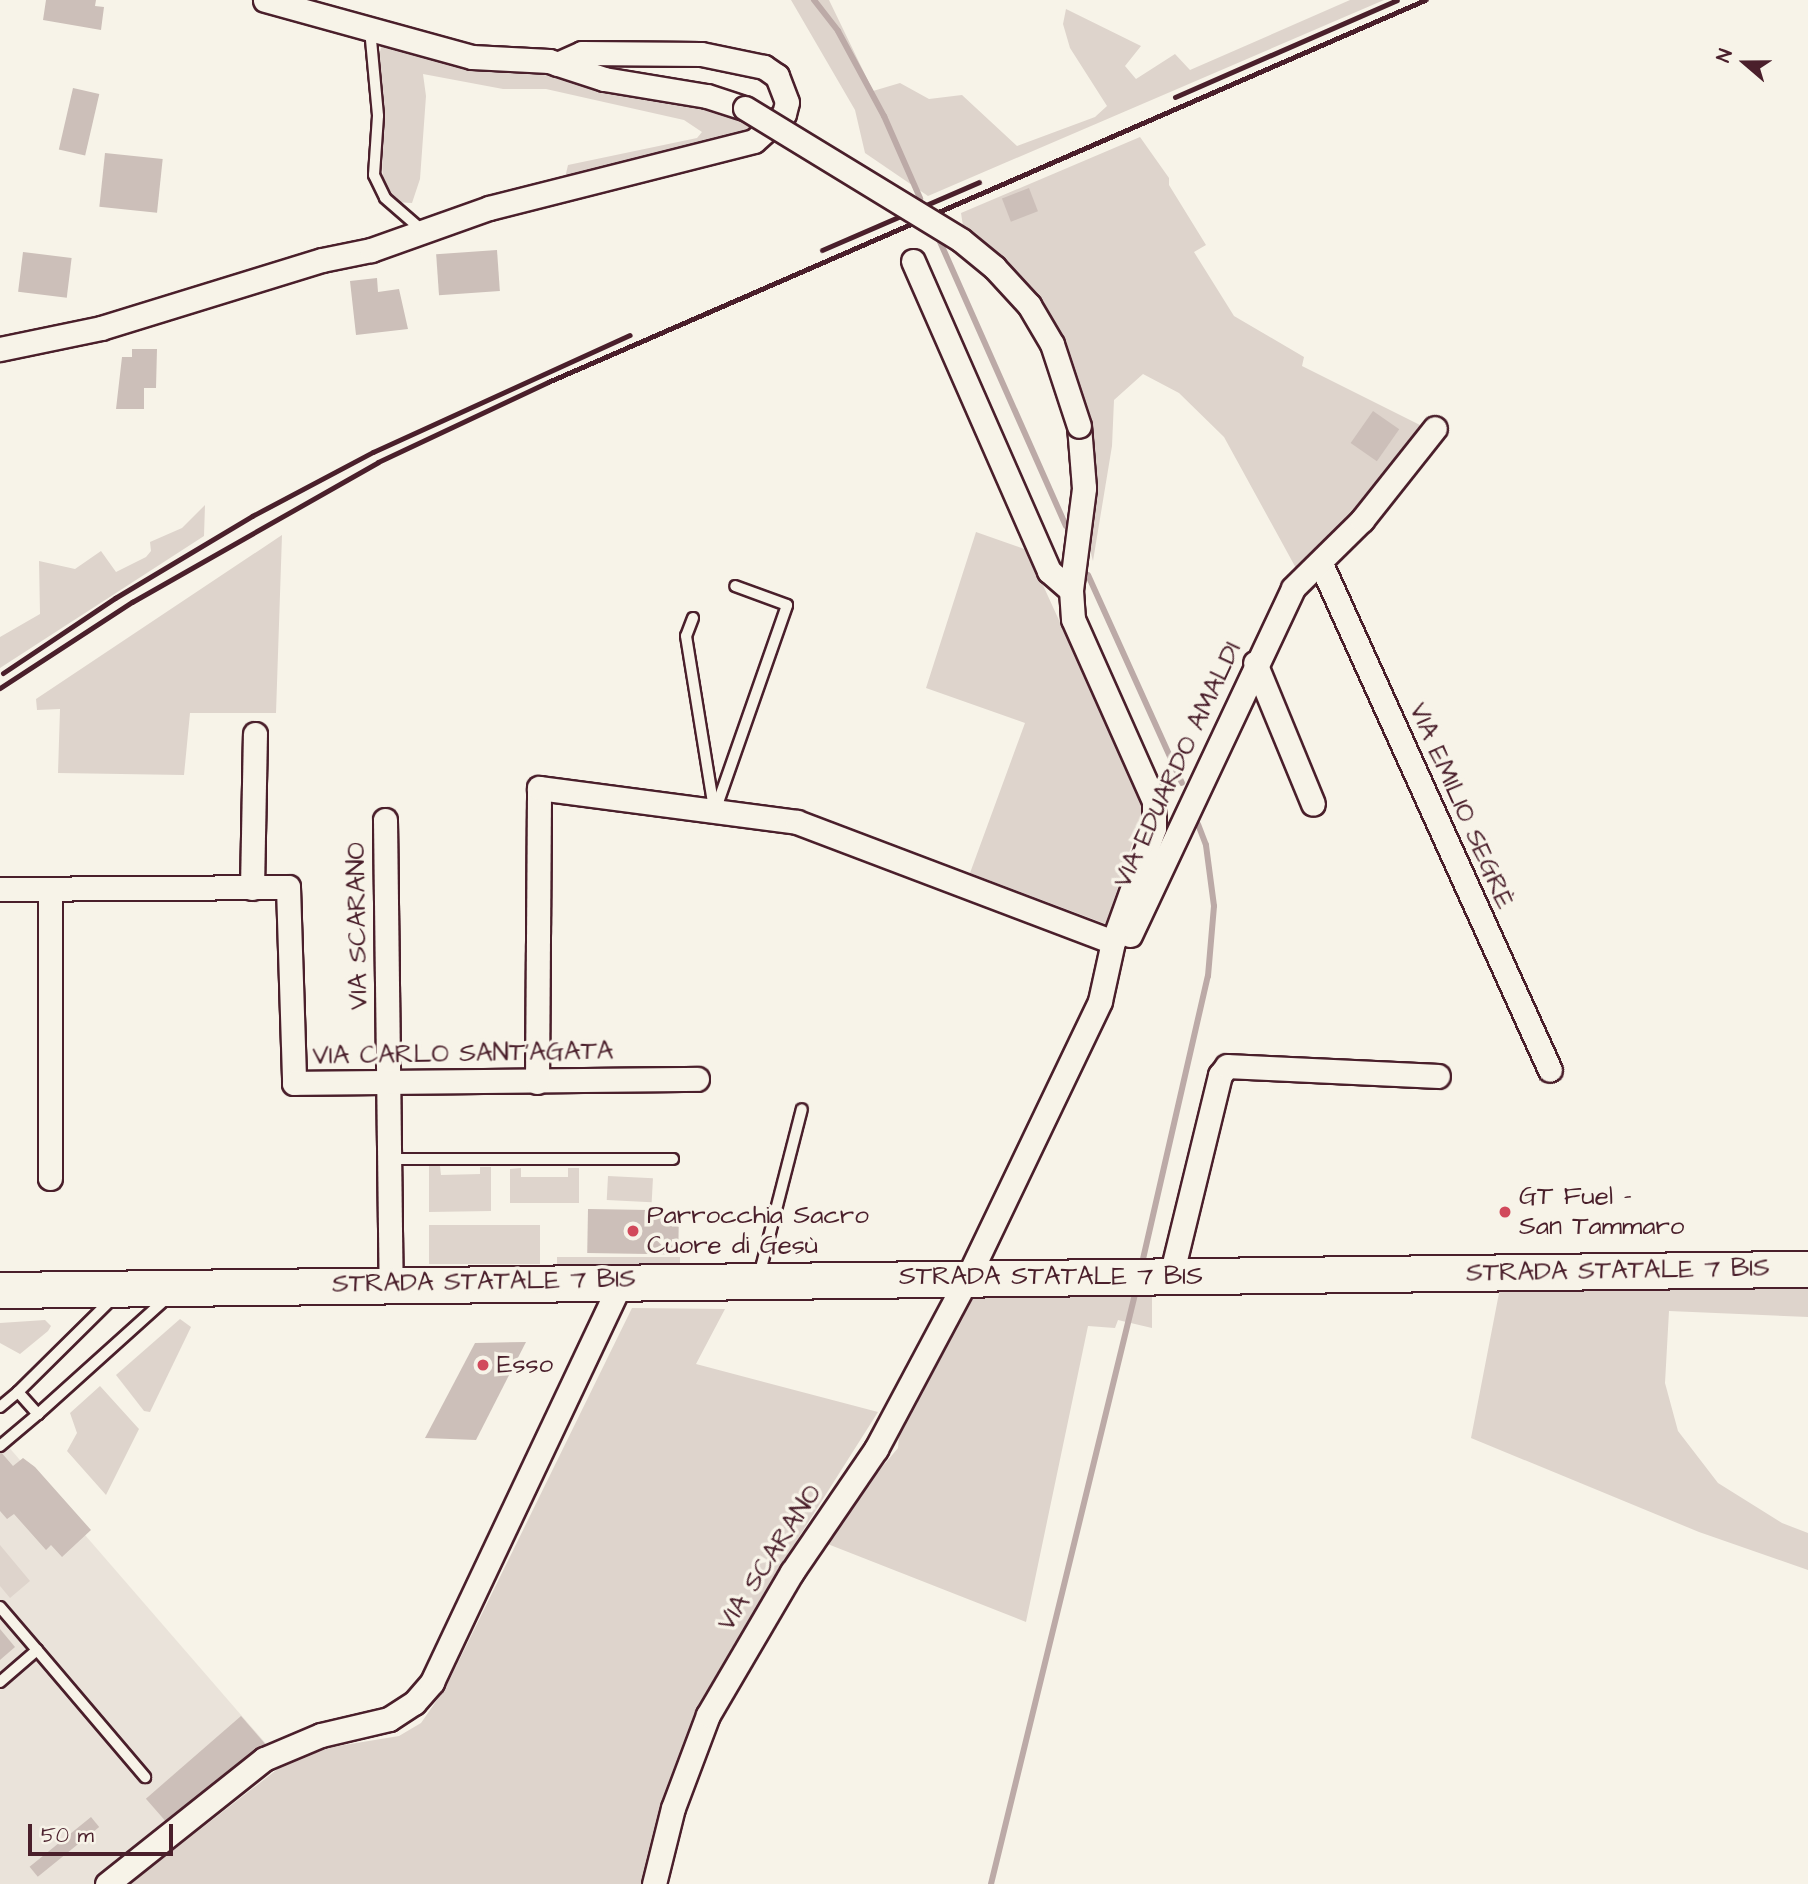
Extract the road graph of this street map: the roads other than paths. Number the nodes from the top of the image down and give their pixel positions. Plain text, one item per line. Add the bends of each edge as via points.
1 (265, 0) edge
2 (370, 29) junction
3 (557, 64) junction
4 (423, 231) junction
5 (914, 261) dead end
6 (0, 349) edge
7 (1435, 428) dead end
8 (1321, 564) junction
9 (735, 586) dead end
10 (1071, 590) junction
11 (692, 618) dead end
12 (1255, 663) junction
13 (255, 734) dead end
14 (1313, 804) dead end
15 (715, 811) junction
16 (385, 820) dead end
17 (252, 888) junction
18 (0, 889) edge
19 (50, 889) junction
20 (1113, 942) junction
21 (1100, 1001) junction
22 (1550, 1070) dead end
23 (1438, 1076) dead end
24 (697, 1079) dead end
25 (537, 1082) junction
26 (388, 1085) junction
27 (802, 1110) dead end
28 (389, 1158) junction
29 (673, 1159) dead end
30 (50, 1178) dead end
31 (1808, 1269) edge
32 (1171, 1276) junction
33 (968, 1277) junction
34 (758, 1279) junction
35 (622, 1280) junction
36 (391, 1283) junction
37 (178, 1288) junction
38 (122, 1289) junction
39 (0, 1290) edge
40 (18, 1392) junction
41 (0, 1407) edge
42 (38, 1414) junction
43 (0, 1446) edge
44 (0, 1607) edge
45 (37, 1650) junction
46 (0, 1682) edge
47 (145, 1777) dead end
48 (107, 1884) edge
49 (654, 1884) edge

1 - 2 street
2 - 3 street via 472,57
2 - 4 lane via 378,116 374,175 385,198
3 - 4 street via 582,53 701,54 764,67 777,76 787,102 784,114 754,141 564,187
3 - 10 street, bridge via 604,79 707,96 745,108 949,232 994,267 1029,305 1052,344 1079,426 1084,488
4 - 6 street via 101,328
5 - 10 street via 1049,571
7 - 8 street, VIA EDUARDO AMALDI
8 - 12 street, VIA EDUARDO AMALDI via 1293,588
8 - 22 street, VIA EMILIO SEGRÈ
9 - 15 lane via 787,605
10 - 20 street via 1079,636 1154,801 1157,817
11 - 15 lane via 686,636
12 - 14 street
12 - 21 street, VIA EDUARDO AMALDI
13 - 17 street
15 - 20 street via 797,822
15 - 25 street via 539,788
16 - 26 street, VIA SCARANO
17 - 19 street, VIA CARLO SANT'AGATA
17 - 26 street, VIA CARLO SANT'AGATA via 288,887 294,1083
18 - 19 street, VIA CARLO SANT'AGATA
19 - 30 street
20 - 21 street
21 - 33 street, VIA SCARANO
23 - 32 street via 1227,1066 1220,1075
24 - 25 street, VIA CARLO SANT'AGATA
25 - 26 street, VIA CARLO SANT'AGATA
26 - 28 street, VIA SCARANO
27 - 34 lane
28 - 29 lane
28 - 36 street, VIA SCARANO
31 - 32 main road, STRADA STATALE 7 BIS
32 - 33 main road, STRADA STATALE 7 BIS
33 - 34 main road, STRADA STATALE 7 BIS
33 - 49 street, VIA SCARANO via 876,1449 792,1572 708,1715 673,1808
34 - 35 main road, STRADA STATALE 7 BIS
35 - 36 main road, STRADA STATALE 7 BIS
35 - 48 street via 423,1693 389,1718 321,1735 264,1759
36 - 37 main road, STRADA STATALE 7 BIS
37 - 38 main road, STRADA STATALE 7 BIS
37 - 42 lane
38 - 39 main road, STRADA STATALE 7 BIS
38 - 40 lane
40 - 41 lane
40 - 42 lane
42 - 43 lane
44 - 45 lane
45 - 46 lane
45 - 47 lane

